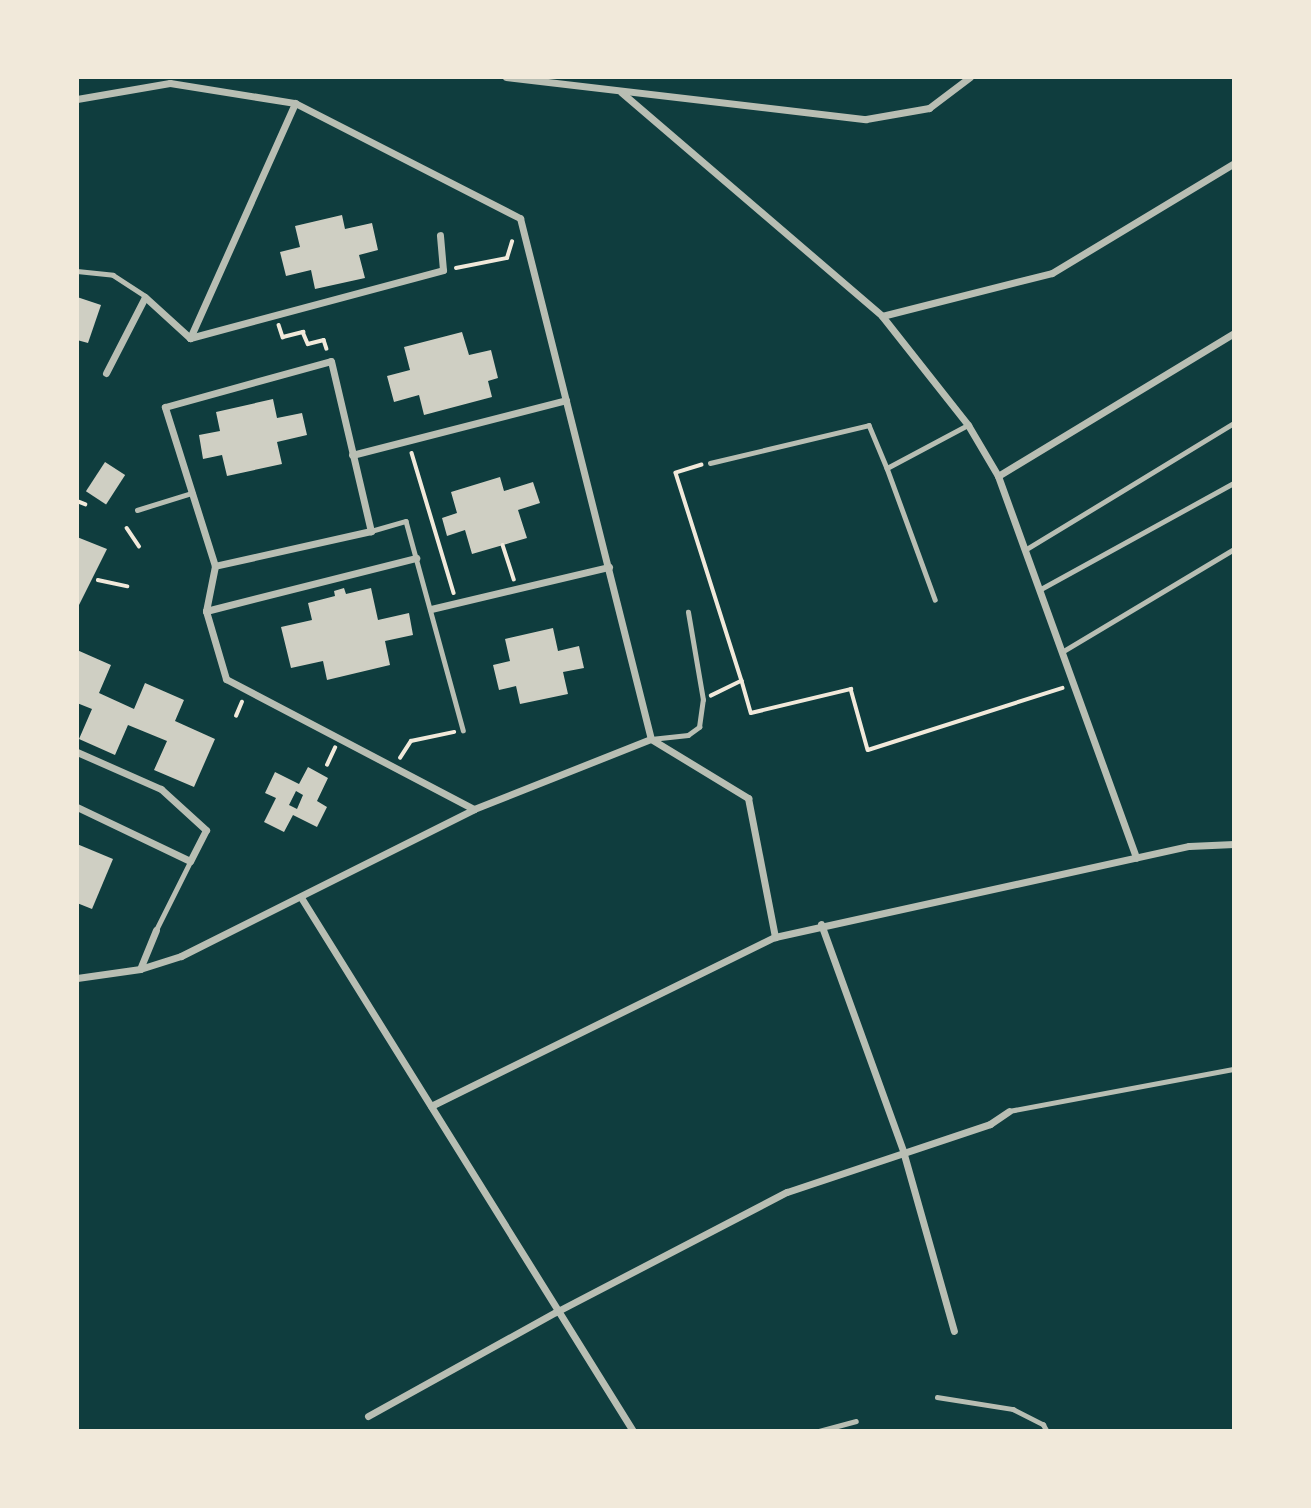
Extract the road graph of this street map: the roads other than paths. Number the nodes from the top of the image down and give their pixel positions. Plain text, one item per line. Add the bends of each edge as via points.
1 (506, 77) edge
2 (970, 77) edge
3 (621, 92) junction
4 (77, 99) edge
5 (295, 103) junction
6 (1234, 163) edge
7 (440, 235) dead end
8 (77, 271) edge
9 (145, 297) junction
10 (882, 316) junction
11 (1234, 333) edge
12 (190, 338) junction
13 (106, 373) dead end
14 (566, 400) junction
15 (1234, 423) edge
16 (968, 425) junction
17 (352, 455) junction
18 (710, 463) road end
19 (887, 468) junction
20 (998, 476) junction
21 (1234, 483) edge
22 (192, 493) junction
23 (137, 510) dead end
24 (371, 531) junction
25 (1234, 549) edge
26 (1025, 550) junction
27 (416, 558) junction
28 (215, 566) junction
29 (609, 567) junction
30 (1039, 590) junction
31 (934, 599) dead end
32 (431, 609) junction
33 (206, 611) junction
34 (688, 612) dead end
35 (1062, 652) junction
36 (463, 730) road end
37 (650, 739) junction
38 (77, 752) edge
39 (77, 807) edge
40 (474, 810) junction
41 (1234, 844) edge
42 (1136, 858) junction
43 (190, 861) junction
44 (302, 899) junction
45 (821, 924) junction
46 (156, 930) joint
47 (775, 937) junction
48 (140, 969) junction
49 (77, 978) edge
50 (1234, 1069) edge
51 (431, 1106) junction
52 (1009, 1111) joint
53 (904, 1151) junction
54 (556, 1312) junction
55 (954, 1331) dead end
56 (937, 1397) dead end
57 (368, 1416) dead end
58 (856, 1421) dead end
59 (633, 1431) edge
60 (819, 1431) edge
61 (1047, 1431) edge

1 - 3 street
2 - 3 street via 929,108 866,119
3 - 10 street
4 - 5 street via 170,83
5 - 12 street
5 - 14 street via 520,218
6 - 10 street via 1052,273
7 - 12 street via 443,270
8 - 9 lane via 113,275
9 - 12 street
9 - 13 street
10 - 16 street
11 - 20 street
14 - 17 street
14 - 29 street
15 - 26 lane
16 - 19 lane
16 - 20 street
17 - 22 street via 331,361 165,407
17 - 24 street
18 - 19 lane via 869,425
19 - 31 lane
20 - 26 street
21 - 30 lane
22 - 23 lane
22 - 28 street
24 - 27 lane via 406,521
24 - 28 street
25 - 35 lane
26 - 30 street
27 - 32 lane
27 - 33 street
28 - 33 street
29 - 32 street via 516,585
29 - 37 street
30 - 35 street
32 - 36 lane
33 - 40 street via 226,679
34 - 37 lane via 703,700 699,727 688,735
35 - 42 street
37 - 40 street
37 - 47 street via 748,798
38 - 43 street via 161,789 206,830
39 - 43 street
40 - 44 street
41 - 42 street via 1189,846
42 - 45 street
43 - 46 lane
44 - 48 street via 181,956
44 - 51 street
45 - 47 street
45 - 53 street
46 - 48 street
47 - 51 street
48 - 49 street
50 - 52 lane
51 - 54 street
52 - 53 street via 990,1124
53 - 54 street via 787,1192
53 - 55 street
54 - 57 street
54 - 59 street
56 - 61 lane via 1013,1409 1043,1424
58 - 60 lane

